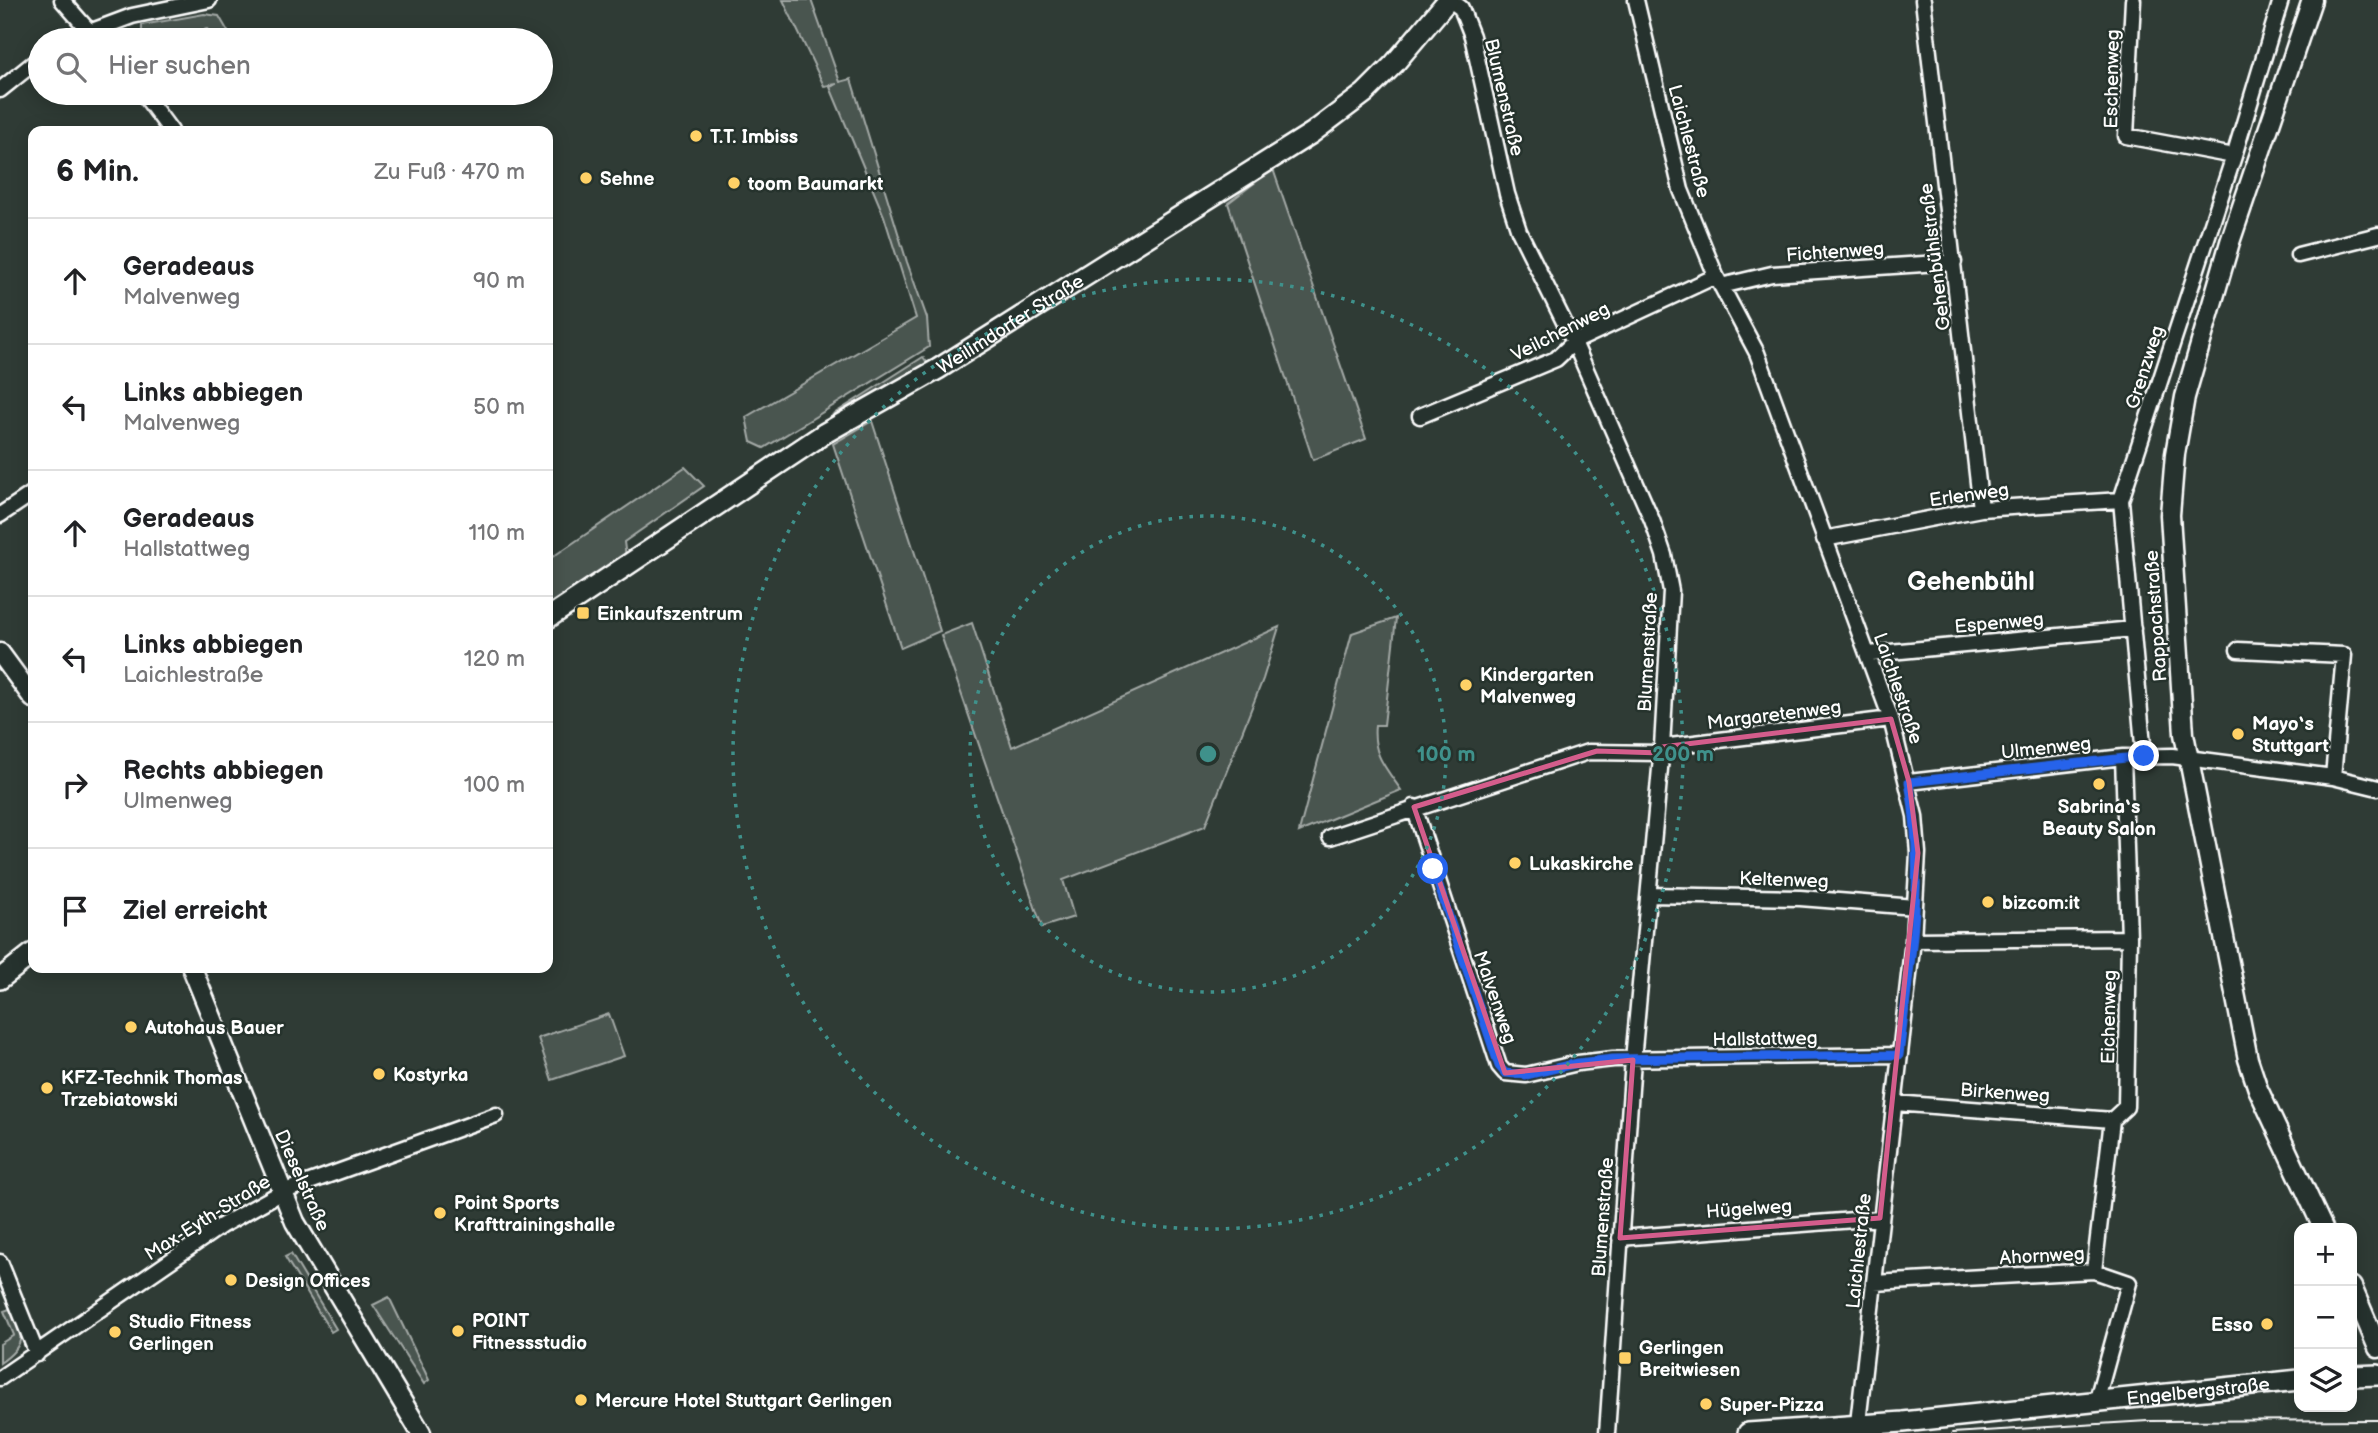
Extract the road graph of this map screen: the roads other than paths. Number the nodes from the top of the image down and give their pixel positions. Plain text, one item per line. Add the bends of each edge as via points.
1 (62, 0) edge
2 (209, 0) edge
3 (1449, 0) edge
4 (1636, 0) edge
5 (1923, 0) edge
6 (2133, 0) edge
7 (2281, 0) edge
8 (2312, 0) edge
9 (86, 28) edge
10 (109, 28) edge
11 (28, 68) edge
12 (0, 90) edge
13 (152, 105) edge
14 (167, 126) edge
15 (2234, 156) junction
16 (2378, 235) edge
17 (2298, 255) dead end
18 (1954, 262) junction
19 (1718, 281) junction
20 (1574, 342) junction
21 (1420, 416) dead end
22 (28, 496) edge
23 (2121, 500) junction
24 (1981, 509) junction
25 (0, 516) edge
26 (1824, 539) junction
27 (553, 615) edge
28 (2133, 629) junction
29 (2238, 650) dead end
30 (0, 653) edge
31 (1868, 654) junction
32 (28, 691) edge
33 (1891, 719) junction
34 (1661, 750) junction
35 (2144, 756) junction
36 (2123, 757) junction
37 (2188, 758) junction
38 (2333, 777) junction
39 (1909, 782) junction
40 (2378, 788) edge
41 (1414, 807) junction
42 (1330, 837) dead end
43 (1650, 895) junction
44 (1915, 907) junction
45 (2129, 938) junction
46 (1913, 940) junction
47 (28, 957) edge
48 (194, 973) edge
49 (0, 979) edge
50 (1899, 1055) junction
51 (1633, 1060) junction
52 (1895, 1103) junction
53 (496, 1115) dead end
54 (2112, 1120) junction
55 (282, 1192) junction
56 (1880, 1217) junction
57 (2321, 1223) edge
58 (1620, 1238) junction
59 (0, 1262) edge
60 (2094, 1271) junction
61 (1874, 1283) junction
62 (2357, 1299) edge
63 (2378, 1348) edge
64 (37, 1354) junction
65 (2378, 1375) edge
66 (2357, 1376) edge
67 (0, 1378) edge
68 (2294, 1381) edge
69 (2095, 1403) junction
70 (1858, 1423) junction
71 (421, 1433) edge
72 (1607, 1433) edge
73 (1748, 1433) edge

1 - 9 street
2 - 10 street via 132,16
3 - 20 street, Blumenstraße via 1461,8 1472,36 1519,231
3 - 27 main road, Weilimdorfer Straße via 1394,64 1312,133 938,369 825,433
4 - 19 street, Laichlestraße via 1681,190
5 - 18 street, Gehenbühlstraße
6 - 15 street, Eschenweg via 2126,136
7 - 15 street, Grenzweg
8 - 37 street, Rappachstraße via 2220,272 2185,397 2175,454 2170,515
11 - 12 street
13 - 14 street
15 - 23 street, Grenzweg
16 - 17 street
18 - 19 street, Fichtenweg
18 - 24 street, Gehenbühlstraße
19 - 20 street, Veilchenweg
19 - 26 street, Laichlestraße via 1757,353
20 - 21 street, Veilchenweg via 1556,359
20 - 34 street, Blumenstraße via 1664,555 1671,591
22 - 25 street
23 - 24 street, Erlenweg
23 - 28 street, Grenzweg
24 - 26 street, Erlenweg
26 - 31 street, Laichlestraße
28 - 31 street, Espenweg
28 - 35 street, Grenzweg
29 - 38 street via 2344,655
30 - 32 street
31 - 33 street, Laichlestraße
33 - 34 street, Margaretenweg
33 - 39 street, Laichlestraße
34 - 41 street, Margaretenweg via 1588,752
34 - 43 street, Blumenstraße
35 - 36 street, Ulmenweg
35 - 37 street, Ulmenweg
36 - 39 street, Ulmenweg
36 - 45 street, Eichenweg
37 - 38 street, Ulmenweg
37 - 57 street, Rappachstraße via 2248,1059
38 - 40 street, Ulmenweg
39 - 44 street, Laichlestraße via 1918,853
41 - 42 street, Margaretenweg
41 - 51 street, Malvenweg via 1505,1073 1526,1075 1578,1063
43 - 44 street, Keltenweg via 1800,898
43 - 51 street, Blumenstraße
44 - 46 street, Laichlestraße
45 - 46 street
45 - 54 street, Eichenweg via 2126,1107
46 - 50 street, Laichlestraße
47 - 49 main road
48 - 55 street, Dieselstraße
50 - 51 street, Hallstattweg
50 - 52 street, Laichlestraße
51 - 58 street, Blumenstraße
52 - 54 street, Birkenweg
52 - 56 street, Laichlestraße
53 - 55 street, Max-Eyth-Straße
54 - 60 street, Eichenweg
55 - 64 street, Max-Eyth-Straße via 220,1226
55 - 71 street, Dieselstraße via 295,1222
56 - 58 street, Hügelweg
56 - 61 street, Laichlestraße
58 - 72 street, Blumenstraße
59 - 64 street
60 - 61 street, Ahornweg
60 - 69 street, Ahornweg via 2129,1283
61 - 70 street, Laichlestraße
62 - 63 street
64 - 67 street, Max-Eyth-Straße
65 - 66 main road
68 - 69 main road, Engelbergstraße
69 - 70 main road, Engelbergstraße
70 - 73 main road, Engelbergstraße

